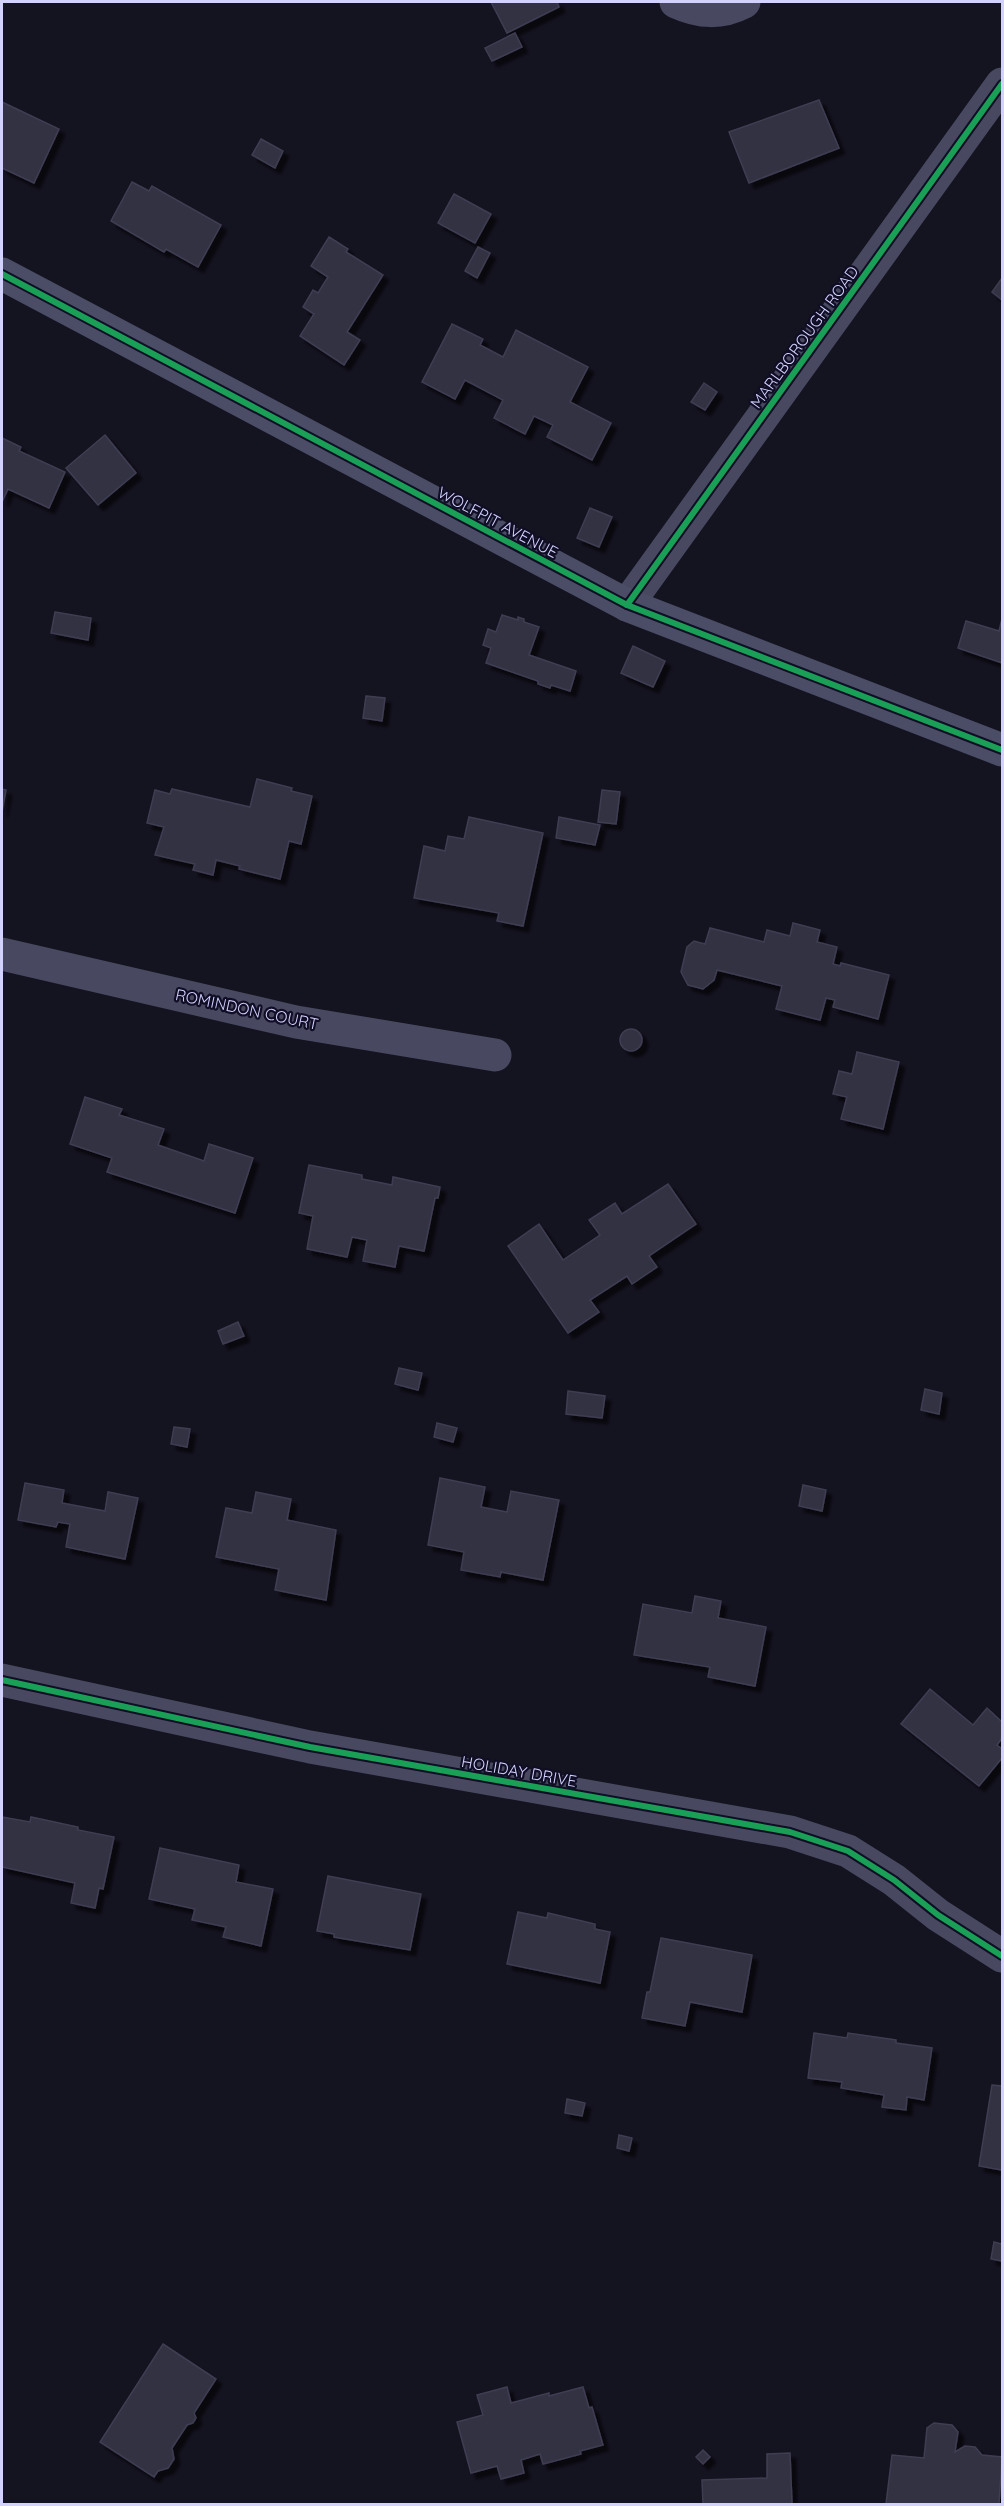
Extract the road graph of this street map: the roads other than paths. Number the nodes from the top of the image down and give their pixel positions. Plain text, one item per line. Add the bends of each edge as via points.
1 (676, 2) edge
2 (744, 2) edge
3 (1002, 84) edge
4 (2, 274) edge
5 (627, 605) junction
6 (1002, 750) edge
7 (2, 954) edge
8 (495, 1055) dead end
9 (2, 1680) edge
10 (1002, 1956) edge

1 - 2 street via 711,12 732,9
3 - 5 street, MARLBOROUGH ROAD
4 - 5 street, WOLFPIT AVENUE
5 - 6 street, WOLFPIT AVENUE
7 - 8 street, ROMINDON COURT via 296,1022
9 - 10 street, HOLIDAY DRIVE via 310,1747 790,1832 848,1851

